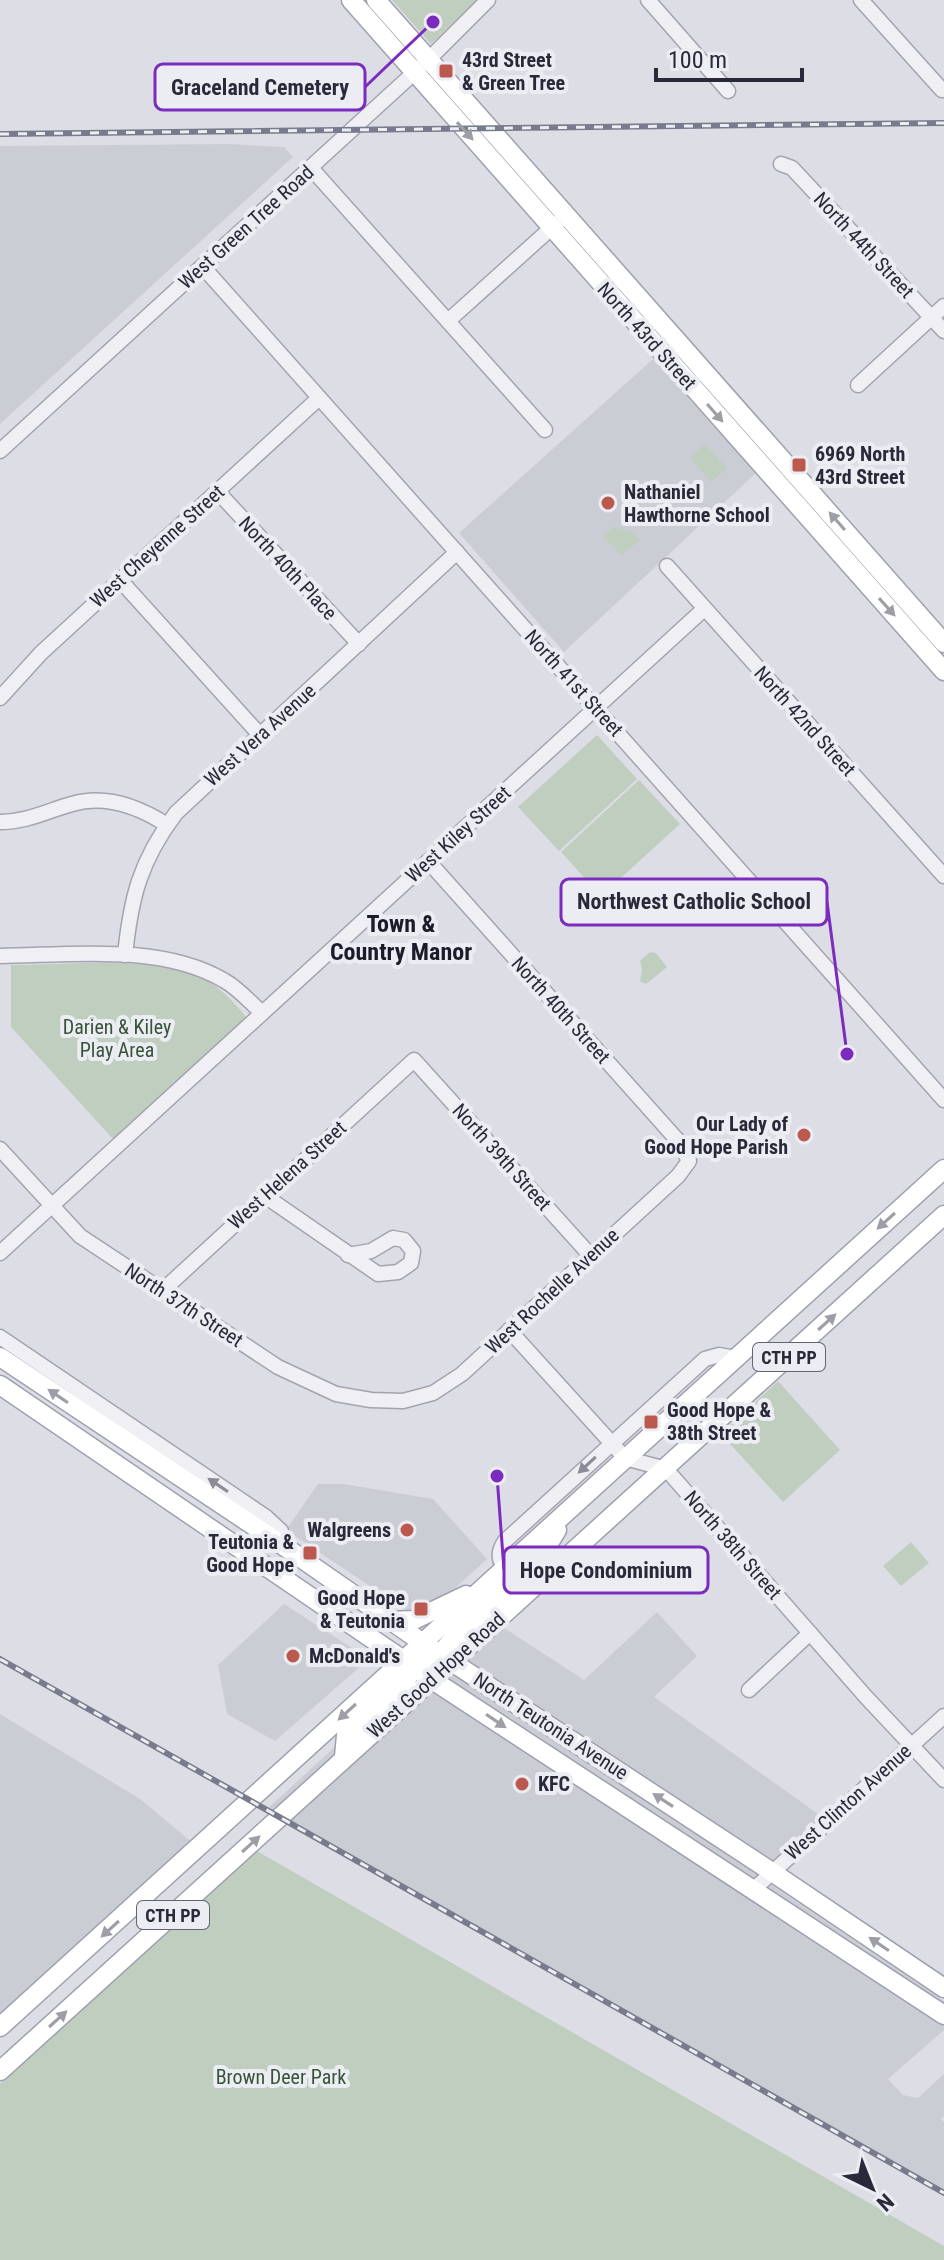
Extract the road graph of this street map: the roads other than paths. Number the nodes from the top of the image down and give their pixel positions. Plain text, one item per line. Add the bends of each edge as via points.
1 (351, 0) edge
2 (376, 0) edge
3 (488, 0) edge
4 (648, 0) edge
5 (861, 0) edge
6 (420, 67) junction
7 (942, 90) dead end
8 (728, 91) dead end
9 (781, 164) dead end
10 (311, 168) junction
11 (558, 222) junction
12 (203, 267) junction
13 (944, 306) edge
14 (932, 318) junction
15 (448, 321) junction
16 (944, 331) edge
17 (858, 385) dead end
18 (319, 398) junction
19 (545, 430) dead end
20 (0, 451) edge
21 (217, 491) junction
22 (457, 552) junction
23 (667, 566) dead end
24 (120, 580) junction
25 (704, 609) junction
26 (944, 643) edge
27 (359, 644) junction
28 (944, 671) edge
29 (1, 695) edge
30 (596, 708) junction
31 (260, 735) junction
32 (0, 822) edge
33 (167, 825) junction
34 (428, 861) junction
35 (944, 876) edge
36 (125, 955) junction
37 (0, 956) edge
38 (262, 1013) junction
39 (414, 1060) joint
40 (944, 1100) edge
41 (0, 1149) edge
42 (689, 1161) joint
43 (944, 1169) edge
44 (265, 1196) junction
45 (51, 1206) junction
46 (944, 1215) edge
47 (0, 1253) edge
48 (348, 1255) dead end
49 (590, 1255) junction
50 (162, 1291) junction
51 (509, 1330) junction
52 (0, 1337) edge
53 (0, 1357) edge
54 (736, 1358) junction
55 (0, 1385) edge
56 (403, 1401) joint
57 (611, 1443) junction
58 (625, 1458) junction
59 (666, 1469) junction
60 (278, 1535) junction
61 (513, 1574) junction
62 (485, 1586) junction
63 (390, 1621) junction
64 (810, 1633) junction
65 (423, 1643) junction
66 (445, 1657) junction
67 (410, 1663) junction
68 (431, 1679) junction
69 (749, 1690) dead end
70 (944, 1716) edge
71 (910, 1746) junction
72 (344, 1757) junction
73 (944, 1780) edge
74 (772, 1872) junction
75 (754, 1889) junction
76 (944, 1988) edge
77 (944, 2015) edge
78 (0, 2027) edge
79 (0, 2071) edge

1 - 6 main road, North 43rd Street
2 - 6 main road, North 43rd Street
3 - 6 street, West Green Tree Road
4 - 8 street
5 - 7 street
6 - 10 street, West Green Tree Road
6 - 11 main road, North 43rd Street
9 - 14 street, North 44th Street via 792,168
10 - 12 street, West Green Tree Road
10 - 15 street
11 - 15 street
26 -> 11 main road, North 43rd Street
11 -> 28 main road, North 43rd Street
12 - 18 street, North 41st Street
12 - 20 street, West Green Tree Road
13 - 14 street
14 - 16 street, North 44th Street
14 - 17 street
15 - 19 street
18 - 21 street, West Cheyenne Street
18 - 22 street, North 41st Street
21 - 24 street, West Cheyenne Street
21 - 27 street, North 40th Place
22 - 27 street, West Vera Avenue
22 - 30 street, North 41st Street
23 - 25 street, North 42nd Street
24 - 29 street, West Cheyenne Street
24 - 31 street
25 - 30 street, West Kiley Street
25 - 35 street, North 42nd Street
27 - 31 street, West Vera Avenue
30 - 34 street, West Kiley Street
30 - 40 street, North 41st Street
31 - 33 street, West Vera Avenue
32 - 33 street via 97,800 130,805
33 - 36 street, West Vera Avenue via 143,867 130,908
34 - 38 street, West Kiley Street
34 - 42 street, North 40th Street via 680,1143
36 - 37 street
36 - 38 street via 177,960 226,981
38 - 45 street, West Kiley Street
39 - 44 street, West Helena Street
39 - 49 street, North 39th Street
41 - 45 street, North 37th Street
42 - 49 street, West Rochelle Avenue
43 -> 54 main road, CTH PP
44 - 48 street
44 - 50 street, West Helena Street
45 - 47 street, West Kiley Street
45 - 50 street, North 37th Street via 80,1236
59 -> 46 main road, West Good Hope Road / CTH PP
49 - 51 street, West Rochelle Avenue
50 - 56 street, North 37th Street via 278,1367 334,1393
51 - 56 street, West Rochelle Avenue via 462,1374 433,1393
51 - 57 street
60 -> 52 street, North Teutonia Avenue via 266,1517
60 -> 53 main road, North Teutonia Avenue
54 - 57 street, West Good Hope Road via 705,1359
54 - 58 main road, CTH PP
55 - 67 main road, North Teutonia Avenue
57 - 58 street
57 -> 61 street, West Good Hope Road via 505,1541
58 - 59 street
58 - 61 main road, CTH PP via 569,1510 550,1543
59 - 61 main road, West Good Hope Road / CTH PP
59 - 64 street, North 38th Street
60 - 63 main road, North Teutonia Avenue
61 - 62 main road, West Good Hope Road / CTH PP
61 - 66 main road
62 - 63 main road via 414,1620
62 - 65 main road, West Good Hope Road / CTH PP
63 - 65 main road, North Teutonia Avenue
64 - 69 street
64 - 71 street, North 38th Street
65 - 66 main road, North Teutonia Avenue
65 - 67 main road
66 - 68 main road via 432,1665
74 -> 66 main road, North Teutonia Avenue
67 - 68 main road, North Teutonia Avenue
67 - 72 main road via 405,1682 346,1735
67 -> 78 main road, West Good Hope Road / CTH PP
68 - 72 main road, West Good Hope Road / CTH PP
68 -> 75 main road, North Teutonia Avenue
70 - 71 street, West Clinton Avenue
71 - 73 street, North 38th Street
71 - 74 street, West Clinton Avenue
79 -> 72 main road, West Good Hope Road / CTH PP
74 - 75 street, West Clinton Avenue
76 -> 74 main road, North Teutonia Avenue
75 - 77 main road, North Teutonia Avenue

